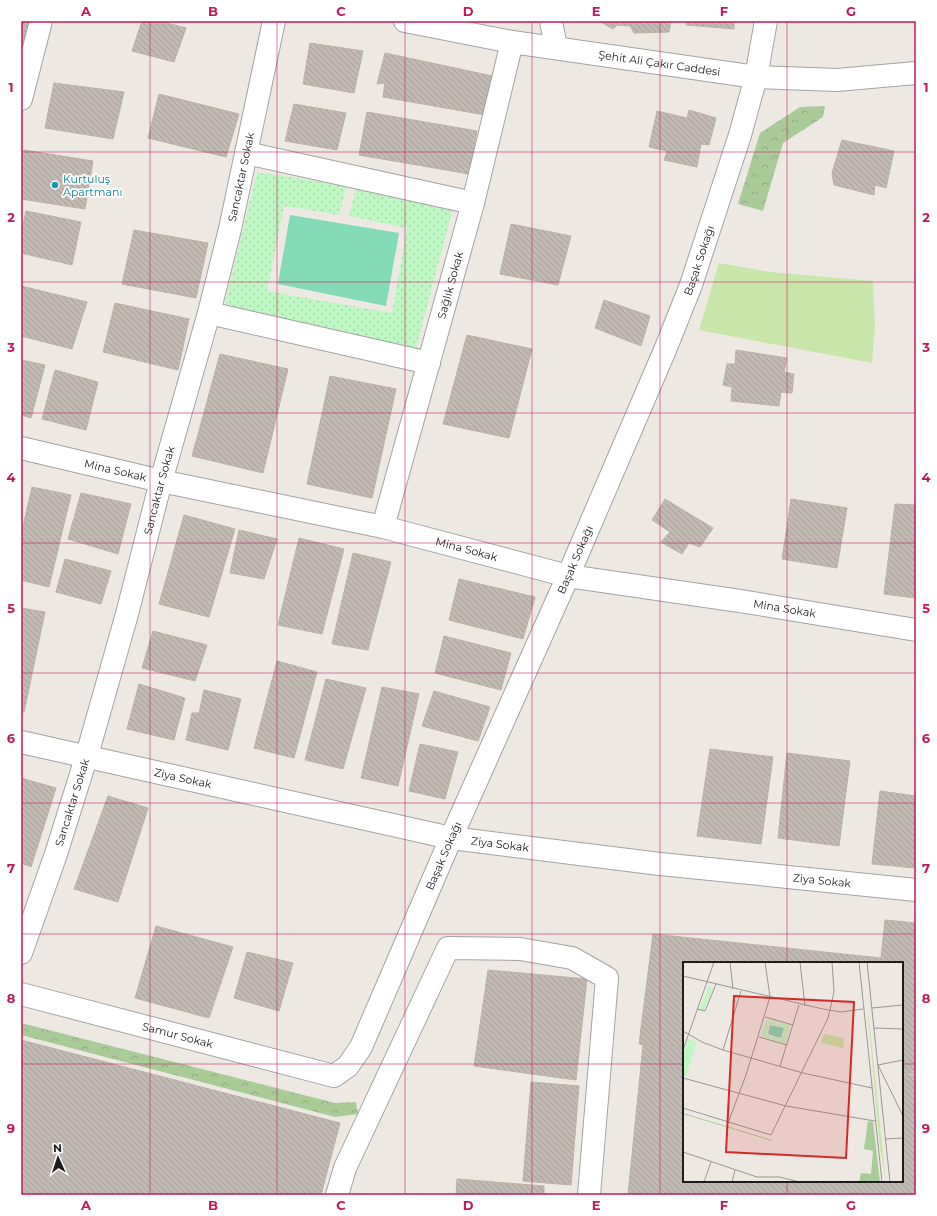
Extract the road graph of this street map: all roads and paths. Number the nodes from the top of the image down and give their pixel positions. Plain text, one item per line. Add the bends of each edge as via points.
1 (41, 21) edge
2 (274, 21) edge
3 (405, 21) edge
4 (551, 21) edge
5 (766, 21) edge
6 (512, 42) junction
7 (556, 48) junction
8 (916, 74) edge
9 (756, 77) junction
10 (21, 99) edge
11 (246, 153) junction
12 (473, 203) junction
13 (209, 313) junction
14 (429, 364) junction
15 (21, 448) edge
16 (161, 481) junction
17 (382, 527) junction
18 (568, 576) junction
19 (916, 630) edge
20 (21, 742) edge
21 (87, 756) junction
22 (451, 838) junction
23 (916, 890) edge
24 (21, 953) edge
25 (21, 994) edge
26 (334, 1076) joint
27 (337, 1195) edge
28 (588, 1195) edge

1 - 10 street
2 - 11 street, Sancaktar Sokak
3 - 6 street, Şehit Ali Çakır Caddesi
4 - 7 street
5 - 9 street, Başak Sokağı
6 - 7 street, Şehit Ali Çakır Caddesi
6 - 12 street, Sağlık Sokak
7 - 9 street, Şehit Ali Çakır Caddesi
8 - 9 street, Şehit Ali Çakır Caddesi via 837,80
9 - 18 street, Başak Sokağı via 740,135 690,285 665,350
11 - 12 street
11 - 13 street, Sancaktar Sokak
12 - 14 street, Sağlık Sokak
13 - 14 street
13 - 16 street, Sancaktar Sokak
14 - 17 street, Sağlık Sokak
15 - 16 street, Mina Sokak
16 - 17 street, Mina Sokak
16 - 21 street, Sancaktar Sokak
17 - 18 street, Mina Sokak
18 - 19 street, Mina Sokak via 740,600
18 - 22 street, Başak Sokağı
20 - 21 street, Ziya Sokak
21 - 22 street, Ziya Sokak
21 - 24 street, Sancaktar Sokak
22 - 23 street, Ziya Sokak via 660,864
22 - 26 street, Başak Sokağı via 361,1047 348,1066
25 - 26 street, Samur Sokak
27 - 28 street via 345,1168 448,948 520,949 572,958 607,978

